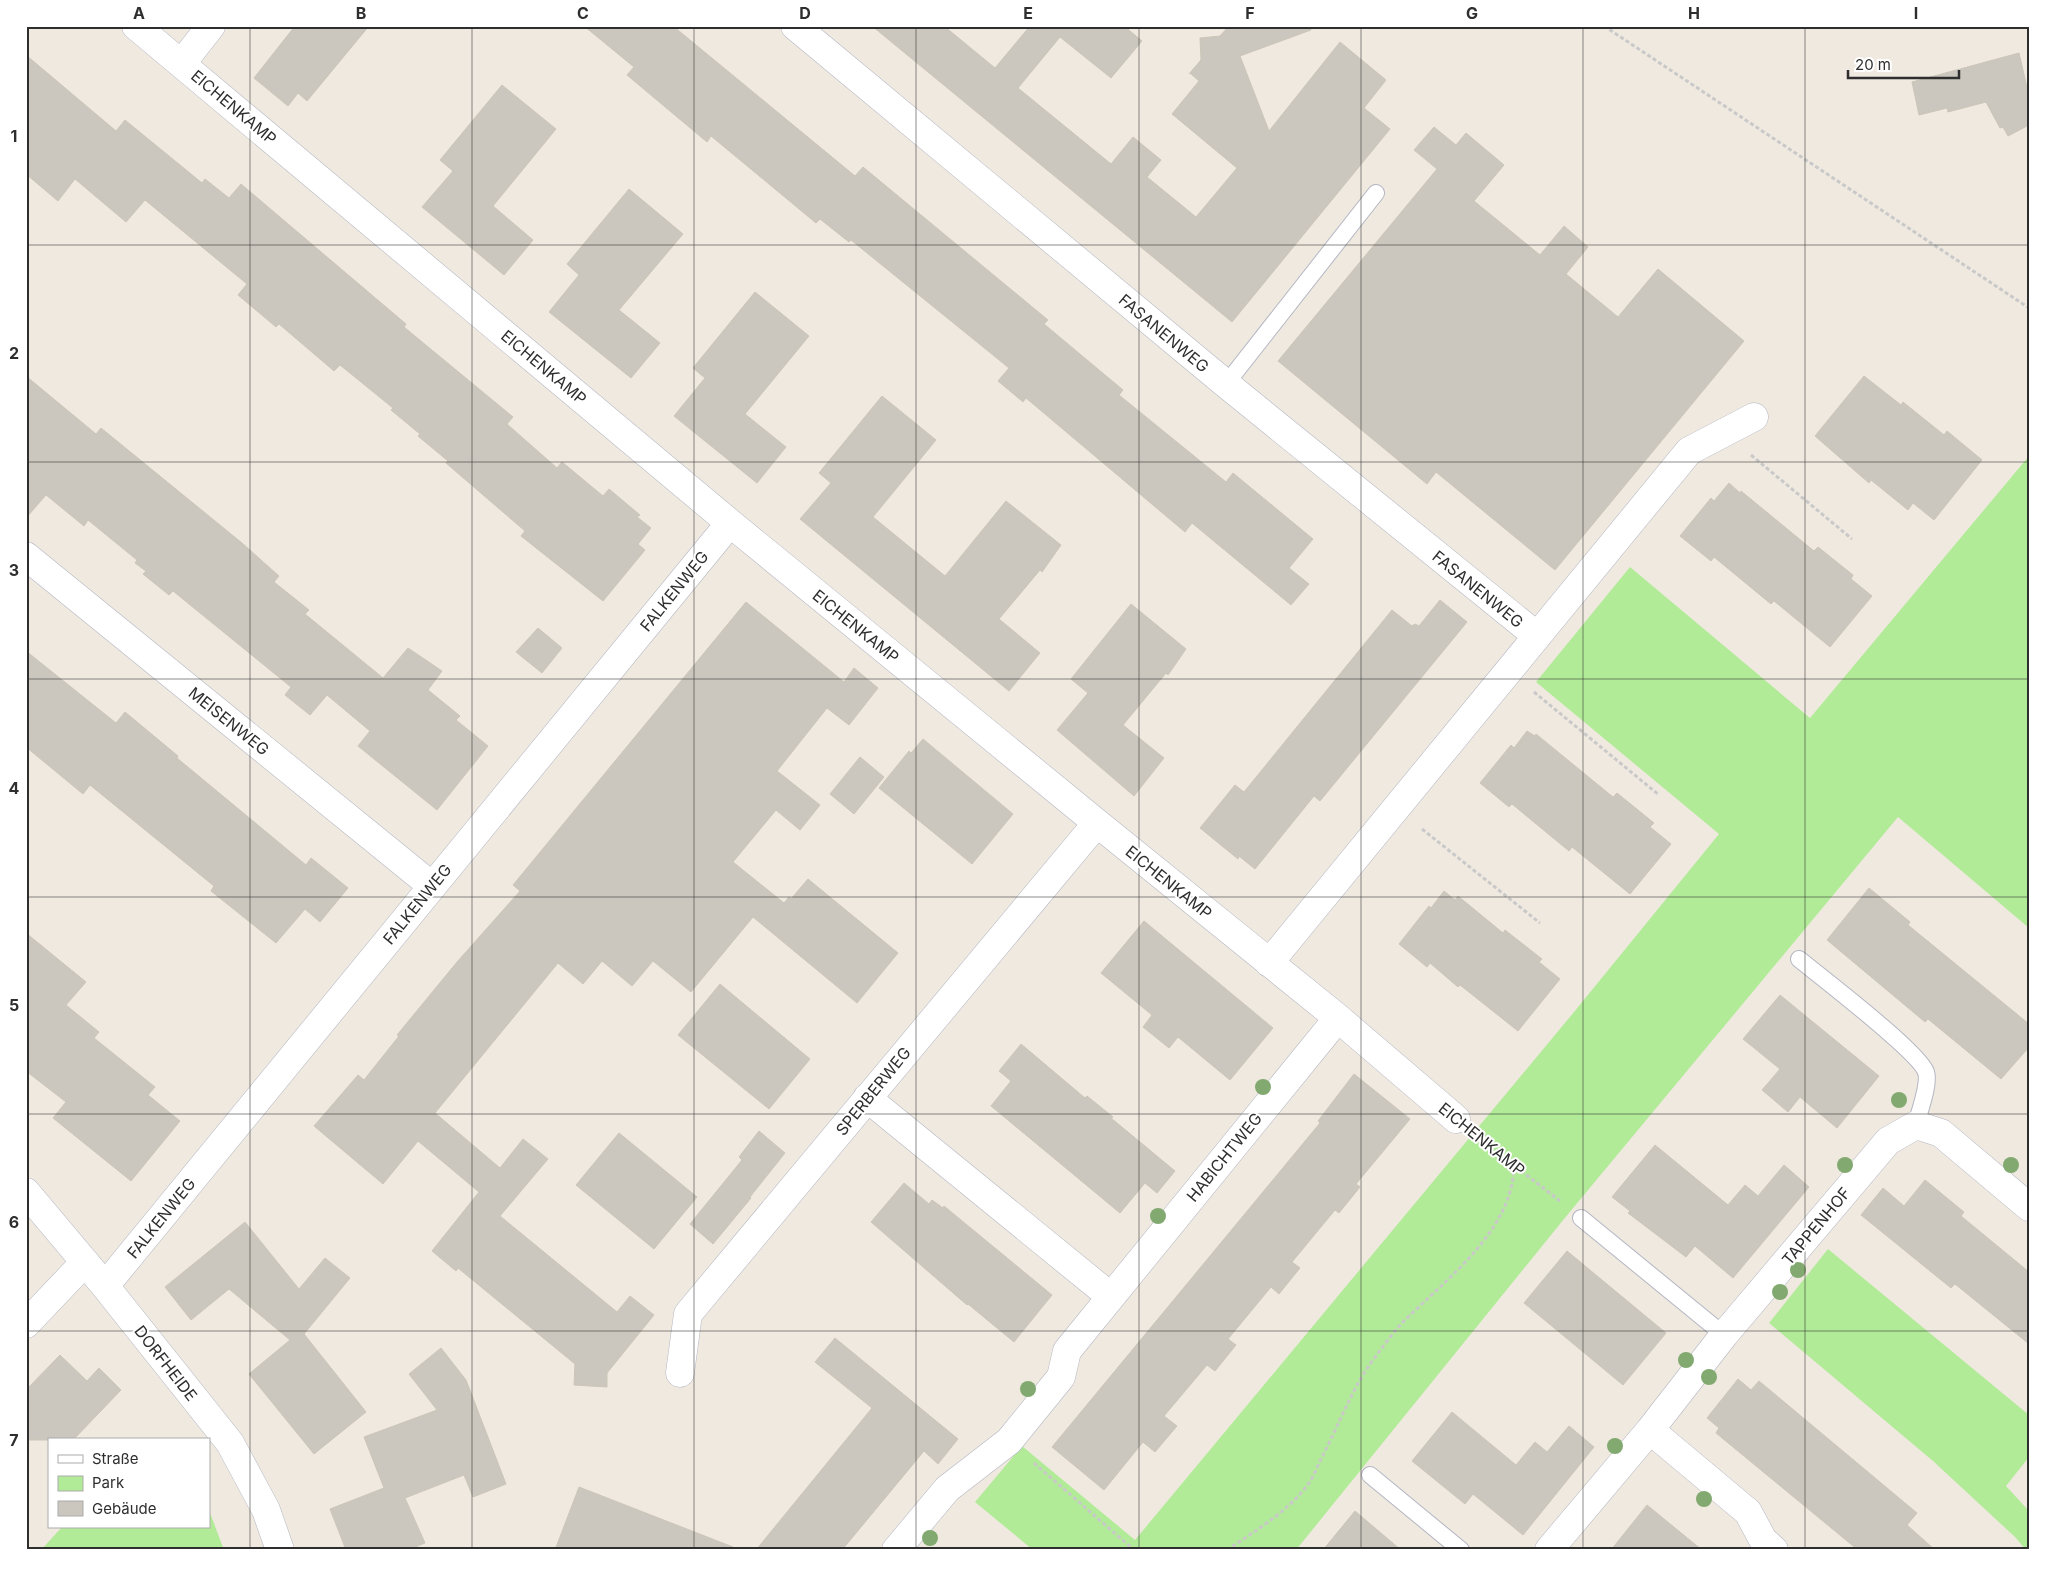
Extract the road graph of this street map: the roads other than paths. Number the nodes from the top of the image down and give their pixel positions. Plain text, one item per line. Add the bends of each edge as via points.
1 (136, 26) edge
2 (211, 26) edge
3 (795, 26) edge
4 (182, 63) junction
5 (1376, 194) dead end
6 (1226, 384) junction
7 (1754, 417) dead end
8 (730, 523) junction
9 (26, 556) edge
10 (1537, 636) junction
11 (1097, 823) junction
12 (432, 886) junction
13 (1799, 959) dead end
14 (1269, 963) junction
15 (1338, 1018) junction
16 (867, 1098) junction
17 (1456, 1119) road end
18 (1916, 1125) junction
19 (26, 1192) edge
20 (2029, 1206) edge
21 (1581, 1218) road end
22 (85, 1262) junction
23 (105, 1286) junction
24 (1110, 1296) junction
25 (26, 1324) edge
26 (1724, 1336) junction
27 (680, 1373) dead end
28 (1650, 1430) junction
29 (1370, 1474) dead end
30 (280, 1550) edge
31 (896, 1550) edge
32 (1461, 1550) edge
33 (1549, 1550) edge
34 (1774, 1550) edge

1 - 4 street, EICHENKAMP
2 - 4 street
3 - 6 street, FASANENWEG
4 - 8 street, EICHENKAMP
5 - 6 lane
6 - 10 street, FASANENWEG
7 - 10 street, FASANENWEG via 1689,451
8 - 11 street, EICHENKAMP
8 - 12 street, FALKENWEG
9 - 12 street, MEISENWEG
10 - 14 street, FASANENWEG
11 - 14 street, EICHENKAMP
11 - 16 street, SPERBERWEG
12 - 23 street, FALKENWEG
13 - 18 lane via 1911,1052 1926,1072
14 - 15 street, EICHENKAMP
15 - 17 street, EICHENKAMP
15 - 24 street, HABICHTWEG
16 - 24 street
16 - 27 street, SPERBERWEG via 688,1314
18 - 20 street via 1941,1133
18 - 26 street, TAPPENHOF via 1888,1141
19 - 22 street, DORFHEIDE
21 - 26 lane
22 - 23 street, DORFHEIDE
22 - 25 street
23 - 30 street, DORFHEIDE via 230,1443 266,1510
24 - 31 street, HABICHTWEG via 1067,1351 1061,1377 1009,1441 947,1489
26 - 28 street, TAPPENHOF
28 - 33 street, TAPPENHOF
28 - 34 street via 1748,1512 1762,1540
29 - 32 lane

